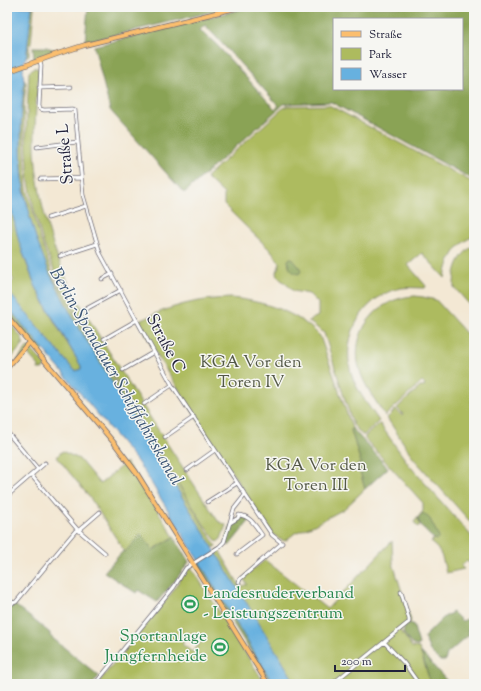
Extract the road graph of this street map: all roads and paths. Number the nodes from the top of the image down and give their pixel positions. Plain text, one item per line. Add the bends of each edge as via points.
1 (240, 7) edge
2 (40, 60) junction
3 (7, 72) edge
4 (72, 87) dead end
5 (39, 88) junction
6 (77, 142) junction
7 (37, 147) dead end
8 (80, 178) junction
9 (40, 179) dead end
10 (86, 206) junction
11 (48, 218) dead end
12 (97, 244) junction
13 (60, 256) dead end
14 (112, 274) junction
15 (102, 279) dead end
16 (121, 290) junction
17 (86, 309) dead end
18 (7, 316) edge
19 (137, 320) junction
20 (104, 339) dead end
21 (29, 342) junction
22 (154, 352) junction
23 (7, 368) edge
24 (122, 370) dead end
25 (172, 384) junction
26 (144, 404) dead end
27 (194, 417) junction
28 (7, 432) edge
29 (165, 437) dead end
30 (215, 450) junction
31 (45, 462) dead end
32 (38, 469) junction
33 (187, 470) dead end
34 (31, 474) junction
35 (237, 483) junction
36 (245, 495) junction
37 (7, 496) edge
38 (208, 502) dead end
39 (234, 509) junction
40 (100, 512) dead end
41 (239, 515) junction
42 (230, 523) junction
43 (78, 530) junction
44 (105, 553) dead end
45 (237, 554) dead end
46 (194, 562) junction
47 (239, 582) dead end
48 (401, 592) dead end
49 (7, 598) edge
50 (384, 642) junction
51 (95, 684) edge
52 (268, 684) edge
53 (332, 684) edge
54 (419, 684) edge

1 - 2 main road via 70,49
2 - 3 main road
2 - 5 street, Straße L via 42,66
4 - 5 street
5 - 6 street, Straße L via 40,109 75,110
6 - 7 street
6 - 8 street, Straße L
8 - 9 street
8 - 10 street, Straße L
10 - 11 street
10 - 12 street, Straße L
12 - 13 street
12 - 14 street, Straße L
14 - 15 street
14 - 16 street, Straße C
16 - 17 street
16 - 19 street, Straße C
18 - 21 main road
19 - 20 street
19 - 22 street, Straße C
21 - 23 main road
21 - 46 main road via 126,458
22 - 24 street
22 - 25 street, Straße C
25 - 26 street
25 - 27 street, Straße C
27 - 29 street
27 - 30 street, Straße C
28 - 32 street
30 - 33 street
30 - 35 street, Straße C
31 - 32 street
32 - 34 street
34 - 37 street
34 - 43 street
35 - 36 street, Straße C
35 - 38 street
36 - 39 street
36 - 47 street, Straße C via 272,535 282,543
39 - 41 street
39 - 42 street
40 - 43 street
41 - 42 street
41 - 45 street via 251,520 262,535
42 - 46 street via 221,546
43 - 44 street
43 - 49 street via 14,603
46 - 51 street via 183,571 174,587
46 - 52 main road
48 - 50 street via 409,622
50 - 53 street
50 - 54 street

